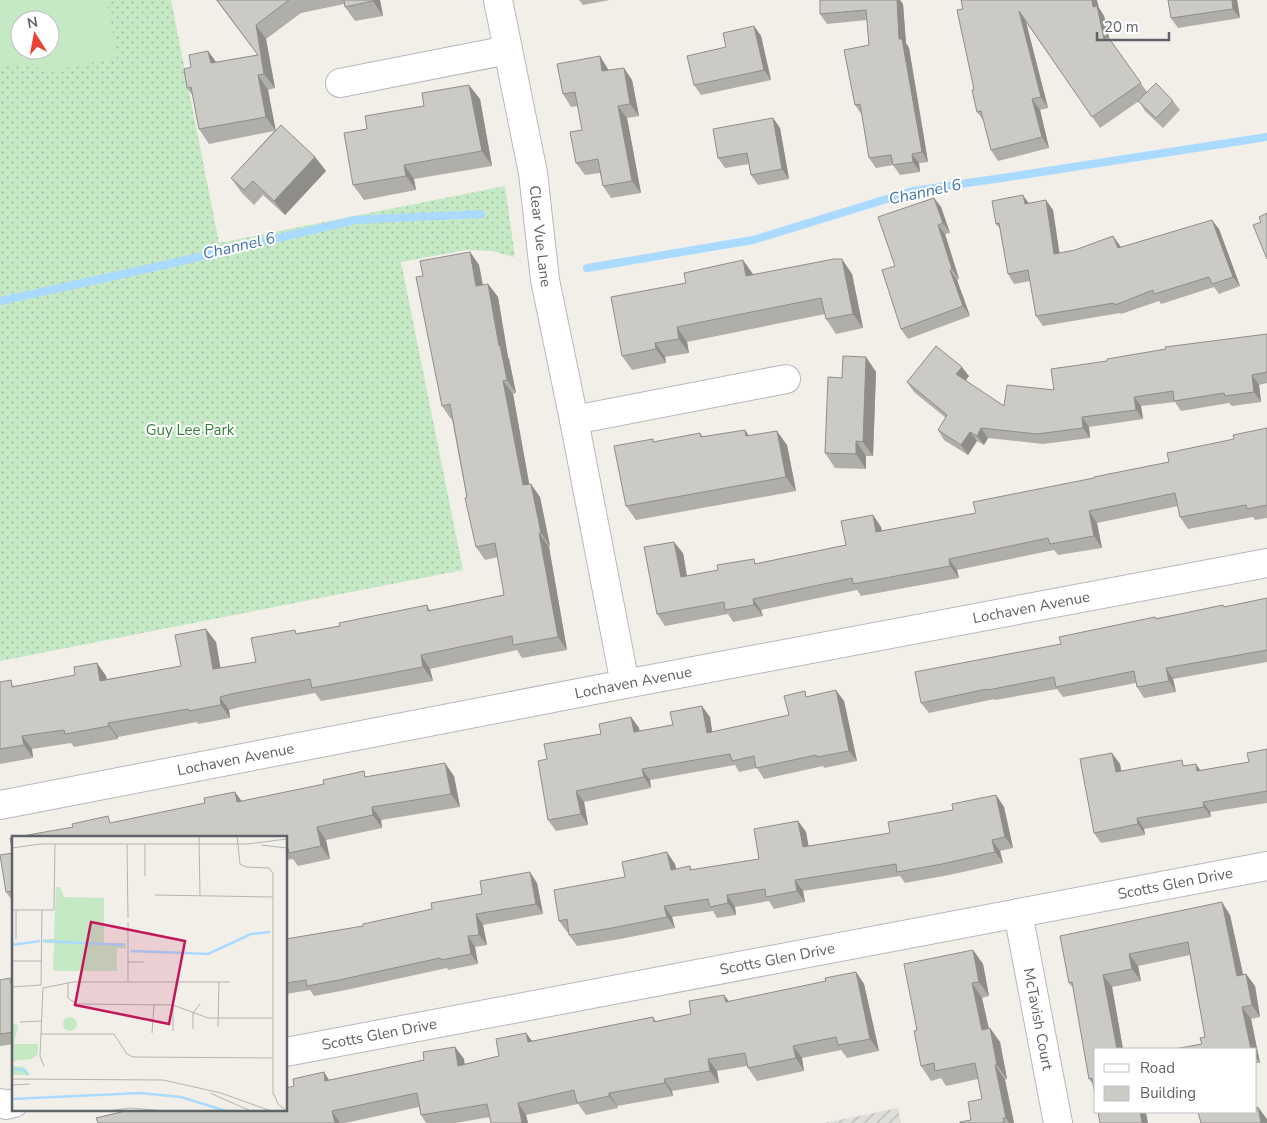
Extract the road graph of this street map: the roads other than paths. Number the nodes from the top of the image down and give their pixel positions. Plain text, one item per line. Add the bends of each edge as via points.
1 (498, 0) edge
2 (508, 50) junction
3 (340, 83) dead end
4 (786, 379) dead end
5 (574, 420) junction
6 (1267, 563) edge
7 (625, 684) junction
8 (0, 805) edge
9 (1267, 866) edge
10 (1018, 913) junction
11 (288, 1052) edge
12 (0, 1103) edge
13 (12, 1104) edge
14 (1058, 1123) edge

1 - 2 street, Clear Vue Lane
2 - 3 street
2 - 5 street, Clear Vue Lane via 533,172 544,280
4 - 5 street
5 - 7 street, Clear Vue Lane
6 - 7 street, Lochaven Avenue
7 - 8 street, Lochaven Avenue
9 - 10 street, Scotts Glen Drive
10 - 11 street, Scotts Glen Drive
10 - 14 street, McTavish Court
12 - 13 street

